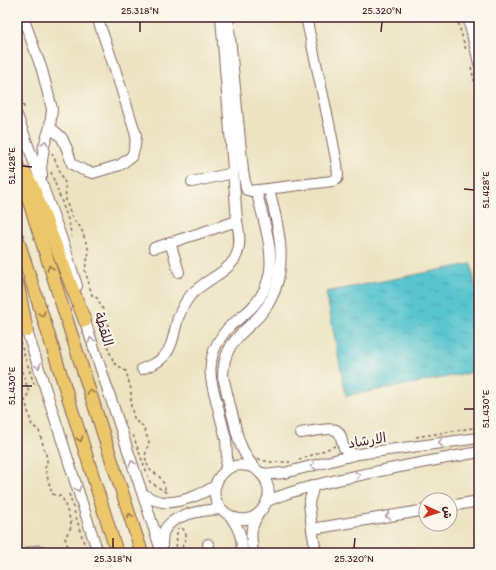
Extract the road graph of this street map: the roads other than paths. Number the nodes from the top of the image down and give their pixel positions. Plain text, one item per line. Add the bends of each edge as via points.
1 (24, 17) edge
2 (96, 17) edge
3 (221, 17) edge
4 (228, 17) edge
5 (306, 17) edge
6 (468, 17) edge
7 (475, 64) edge
8 (21, 112) edge
9 (50, 127) junction
10 (17, 159) edge
11 (17, 164) edge
12 (233, 173) junction
13 (192, 182) dead end
14 (269, 189) junction
15 (256, 190) junction
16 (237, 221) junction
17 (17, 238) edge
18 (170, 242) junction
19 (68, 244) junction
20 (154, 248) dead end
21 (179, 272) dead end
22 (17, 283) edge
23 (17, 302) edge
24 (85, 321) junction
25 (27, 331) junction
26 (142, 369) dead end
27 (301, 433) dead end
28 (479, 438) edge
29 (343, 444) junction
30 (479, 452) edge
31 (354, 455) junction
32 (335, 460) junction
33 (258, 470) junction
34 (225, 471) junction
35 (216, 485) junction
36 (314, 485) junction
37 (299, 489) junction
38 (143, 494) junction
39 (267, 501) junction
40 (479, 501) edge
41 (309, 503) junction
42 (458, 505) edge
43 (221, 509) junction
44 (418, 511) edge
45 (260, 512) junction
46 (231, 517) junction
47 (312, 529) junction
48 (162, 552) edge
49 (28, 553) edge
50 (46, 553) edge
51 (98, 553) edge
52 (117, 553) edge
53 (142, 553) edge
54 (242, 553) edge
55 (253, 553) edge
56 (316, 553) edge

1 - 9 street via 52,110
2 - 9 street via 136,135 132,156 120,165 93,173 83,170 72,164 62,138
3 - 12 street
4 - 15 street via 245,185 249,191
5 - 14 street via 338,176 332,181
6 - 7 street
8 - 19 street, اللقطة
19 -> 9 street via 41,168
10 - 24 main road via 33,187
53 -> 11 main road
12 - 13 street
12 - 16 street
14 - 15 street
14 - 33 street via 281,258 277,287 263,311 232,343 223,368 240,443 246,456
15 - 34 street via 270,249 270,271 255,305 230,327 216,345 210,366 226,439
16 - 18 street
16 - 26 street via 239,246 233,263 190,296 179,316 166,355
17 -> 52 main road
18 - 20 street
18 - 21 street
19 - 24 street, اللقطة
22 - 25 main road
23 - 25 street
38 -> 24 street, اللقطة
25 -> 51 street
27 - 29 street via 334,430 340,434
28 -> 31 street, الارشاد
29 - 31 street via 347,451
29 - 32 street
36 -> 30 street
31 - 32 street, الارشاد
32 -> 33 street, الارشاد via 284,473 272,474
33 - 34 street via 247,465 239,465
33 - 39 street via 266,479 269,494
34 - 35 street
35 - 38 street via 199,495 172,502 156,501
35 - 43 street via 215,497
36 - 37 street
36 - 41 street
37 - 39 street
37 - 41 street
38 - 48 street, اللقطة
39 - 45 street
40 - 42 street
41 - 47 street
43 - 46 street
43 - 48 street via 189,514 173,521 164,530
44 -> 47 street
45 - 46 street via 246,519
45 - 55 street via 251,530
46 - 54 street via 241,537
47 - 56 street
49 - 50 street via 40,550

